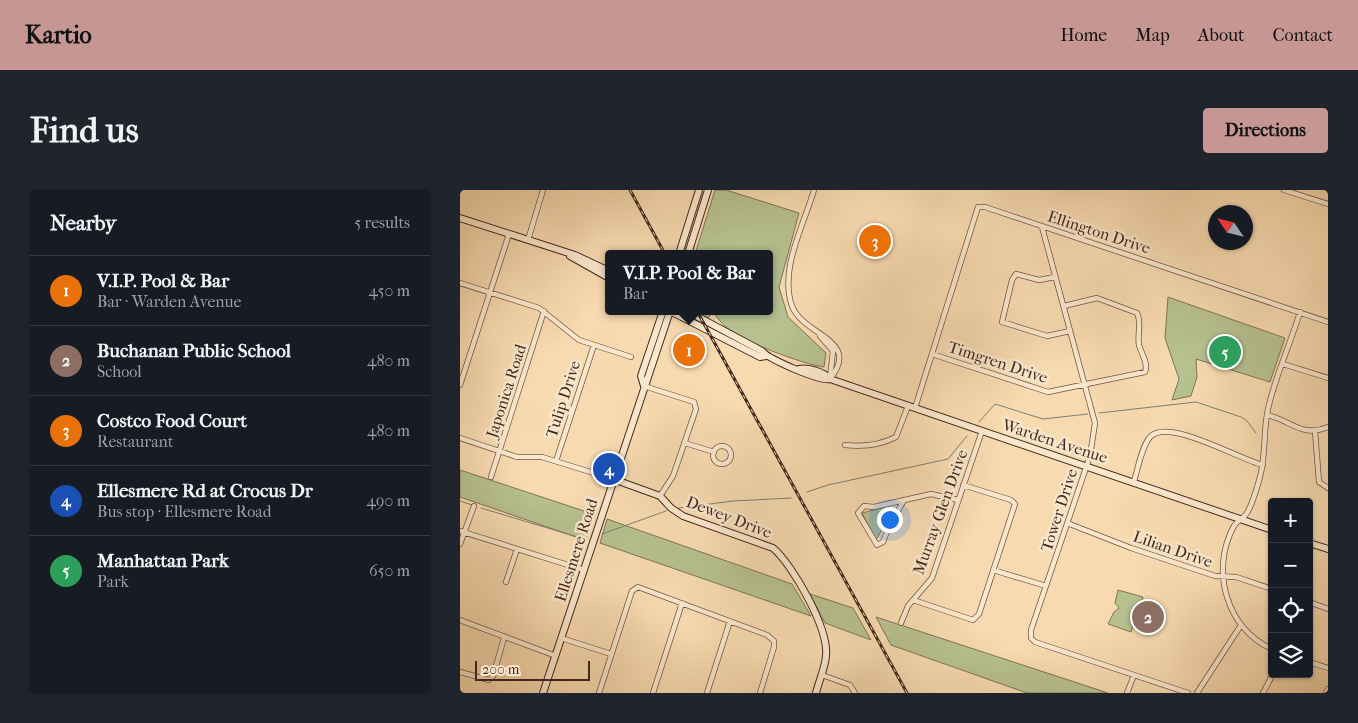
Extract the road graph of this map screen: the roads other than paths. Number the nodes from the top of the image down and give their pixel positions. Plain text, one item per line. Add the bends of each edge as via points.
1 (543, 190) edge
2 (699, 190) edge
3 (708, 190) edge
4 (814, 190) edge
5 (1284, 190) edge
6 (1328, 204) edge
7 (460, 218) edge
8 (1042, 227) junction
9 (509, 234) junction
10 (528, 240) junction
11 (680, 250) edge
12 (689, 250) edge
13 (570, 255) junction
14 (605, 269) edge
15 (605, 276) edge
16 (1055, 277) junction
17 (460, 283) edge
18 (490, 293) junction
19 (1064, 306) junction
20 (544, 311) junction
21 (1300, 312) junction
22 (662, 315) edge
23 (669, 315) edge
24 (678, 315) edge
25 (694, 315) edge
26 (1328, 322) edge
27 (1070, 331) junction
28 (594, 345) junction
29 (932, 354) junction
30 (766, 356) junction
31 (631, 357) dead end
32 (1283, 364) junction
33 (1328, 378) edge
34 (830, 379) junction
35 (460, 385) edge
36 (1086, 385) junction
37 (644, 386) junction
38 (908, 406) junction
39 (915, 408) junction
40 (1267, 414) junction
41 (1328, 427) edge
42 (982, 431) junction
43 (1315, 431) junction
44 (460, 438) edge
45 (685, 442) junction
46 (845, 445) dead end
47 (500, 452) junction
48 (714, 452) dead end
49 (556, 461) junction
50 (1263, 465) junction
51 (1086, 466) junction
52 (492, 477) dead end
53 (613, 479) junction
54 (1134, 481) junction
55 (963, 486) junction
56 (1328, 488) edge
57 (660, 496) junction
58 (904, 500) junction
59 (958, 500) junction
60 (474, 506) dead end
61 (1241, 520) junction
62 (1068, 523) junction
63 (1268, 529) edge
64 (462, 531) edge
65 (1312, 543) edge
66 (460, 544) edge
67 (516, 549) junction
68 (1328, 549) edge
69 (584, 570) junction
70 (994, 570) junction
71 (1224, 576) junction
72 (506, 582) dead end
73 (1046, 586) junction
74 (1269, 588) edge
75 (913, 600) junction
76 (1313, 603) edge
77 (682, 604) junction
78 (1328, 608) edge
79 (460, 620) edge
80 (730, 621) junction
81 (901, 623) dead end
82 (1241, 625) junction
83 (504, 638) junction
84 (561, 638) junction
85 (1268, 647) edge
86 (611, 654) junction
87 (556, 656) junction
88 (1313, 663) edge
89 (1328, 668) edge
90 (460, 672) edge
91 (822, 675) junction
92 (1134, 675) junction
93 (1270, 678) edge
94 (1328, 689) edge
95 (543, 693) edge
96 (599, 693) edge
97 (653, 693) edge
98 (707, 693) edge
99 (760, 693) edge
100 (816, 693) edge
101 (855, 693) edge
102 (1127, 693) edge
103 (1188, 693) edge
104 (1197, 693) edge
105 (1263, 693) edge
106 (1326, 693) edge

1 - 10 street
2 - 11 main road
3 - 12 main road
4 - 34 street via 791,265 788,291 800,319 829,338 838,350 838,363
5 - 6 street
7 - 9 main road
8 - 16 street, Tower Drive
8 - 21 street, Ellington Drive
8 - 29 street, Ellington Drive via 985,207 976,209
9 - 10 main road
9 - 18 street
10 - 13 main road
13 - 14 main road
13 - 15 main road
16 - 19 street, Tower Drive
16 - 27 street via 1039,280 1016,274 1002,320 1004,324 1042,335
17 - 18 street
18 - 20 street
18 - 35 street
19 - 27 street, Tower Drive
19 - 36 street, Timgren Drive via 1086,299 1100,299 1132,309 1140,318 1138,337 1147,367 1145,372
20 - 28 street via 579,340
20 - 47 street, Japonica Road
21 - 26 street, Ellington Drive
21 - 32 street
22 - 37 main road, Ellesmere Road via 641,376
23 - 37 main road, Ellesmere Road via 650,377
24 - 30 main road, Warden Avenue via 760,357
25 - 30 main road, Warden Avenue
27 - 36 street, Tower Drive
28 - 31 street
28 - 49 street, Tulip Drive
29 - 36 street, Timgren Drive via 1043,391
29 - 39 street, Ellington Drive
30 - 34 main road, Warden Avenue via 799,369 803,374
32 - 33 street
32 - 40 street
34 - 38 main road, Warden Avenue
36 - 51 street, Tower Drive via 1095,421 1094,442
37 - 45 street via 694,402 696,409
37 - 53 main road, Ellesmere Road
38 - 39 main road, Warden Avenue
38 - 46 street via 896,437 859,446
39 - 42 main road, Warden Avenue
40 - 43 street
40 - 50 street
41 - 43 street
42 - 51 main road, Warden Avenue
42 - 55 street, Murray Glen Drive
43 - 56 street via 1319,482
44 - 47 street
45 - 48 street
45 - 57 street via 673,476
47 - 49 street
47 - 52 street, Japonica Road
49 - 53 street
50 - 54 street via 1195,438 1161,432 1153,434 1147,441
50 - 61 street via 1247,514
51 - 54 main road, Warden Avenue
51 - 62 street, Tower Drive
53 - 57 main road, Dewey Drive
53 - 69 main road, Ellesmere Road
54 - 61 main road, Warden Avenue
55 - 59 street, Murray Glen Drive
55 - 70 street via 1011,500 1014,504
57 - 91 main road, Dewey Drive via 683,516 773,548 785,558 820,621 826,655
58 - 58 street via 864,506 859,510 859,516 877,545 884,542
58 - 59 street via 931,494
59 - 75 street, Murray Glen Drive via 932,578
60 - 64 street
61 - 63 main road, Warden Avenue
61 - 71 street via 1235,524 1228,543
62 - 71 street, Lilian Drive via 1131,548 1215,576
62 - 73 street, Tower Drive
64 - 66 street
64 - 67 street
65 - 68 main road
67 - 69 street
67 - 72 street
69 - 84 main road, Ellesmere Road
70 - 73 street
70 - 75 street via 975,619
71 - 74 street, Lilian Drive
71 - 82 street via 1229,605
73 - 92 street, Tower Drive via 1031,630 1032,639
75 - 81 street, Murray Glen Drive
76 - 78 street
77 - 80 street
77 - 86 street via 635,588
77 - 97 street
79 - 83 street
80 - 98 street
80 - 99 street via 767,635 774,641
82 - 85 street
82 - 104 street
83 - 87 street
83 - 90 street via 489,680
84 - 86 street
84 - 87 main road, Ellesmere Road
86 - 96 street
87 - 95 main road, Ellesmere Road
88 - 89 street
91 - 100 main road, Dewey Drive
91 - 101 street via 850,685
92 - 102 street
92 - 103 street, Tower Drive
93 - 105 street
94 - 106 street

